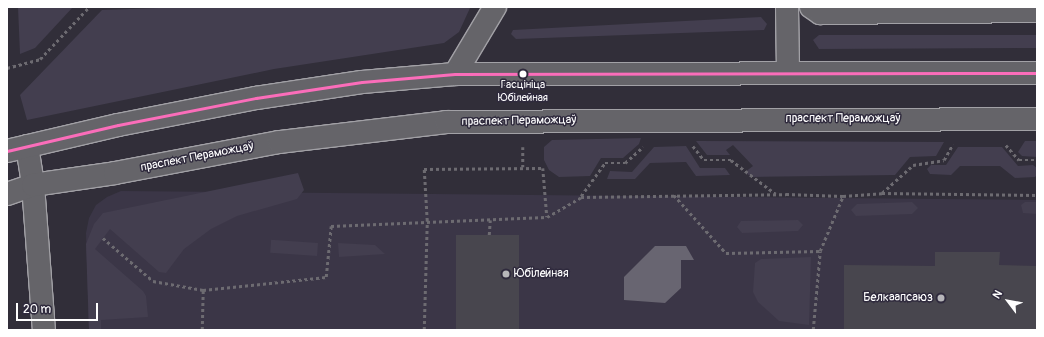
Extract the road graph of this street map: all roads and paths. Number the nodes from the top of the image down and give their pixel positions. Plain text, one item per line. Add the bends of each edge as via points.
1 (89, 7) edge
2 (495, 7) edge
3 (787, 7) edge
4 (811, 7) edge
5 (1037, 11) edge
6 (7, 68) edge
7 (788, 72) junction
8 (1037, 73) edge
9 (455, 74) junction
10 (1037, 119) edge
11 (689, 140) dead end
12 (645, 145) dead end
13 (951, 148) dead end
14 (1009, 148) dead end
15 (17, 149) edge
16 (1037, 160) edge
17 (33, 185) junction
18 (882, 193) junction
19 (7, 194) edge
20 (674, 195) junction
21 (777, 195) junction
22 (1037, 195) edge
23 (843, 196) junction
24 (580, 197) junction
25 (547, 217) junction
26 (490, 220) junction
27 (427, 222) junction
28 (489, 235) dead end
29 (103, 238) dead end
30 (820, 251) junction
31 (203, 290) junction
32 (44, 330) edge
33 (202, 330) edge
34 (424, 330) edge
35 (813, 330) edge

1 - 6 path via 40,59
2 - 9 main road
3 - 7 main road
4 - 5 main road via 820,13
7 - 8 main road
7 - 9 main road
9 - 15 main road via 362,82 256,98
10 - 17 main road, праспект Пераможцаў via 446,122 279,142 115,173
11 - 21 path via 704,160 731,160
12 - 24 path via 625,163 605,164
13 - 18 path via 944,160 913,165
14 - 16 path via 1019,160
15 - 17 main road
17 - 19 main road, праспект Пераможцаў
17 - 32 main road
18 - 22 path
18 - 23 path
20 - 21 path
20 - 24 path
20 - 30 path via 726,253
21 - 23 path
23 - 30 path
24 - 25 path
25 - 26 path
25 - 27 path via 543,168 424,169
26 - 27 path
26 - 28 path
27 - 31 path via 331,226 326,277
27 - 34 path
29 - 31 path via 153,281
30 - 35 path
31 - 33 path

